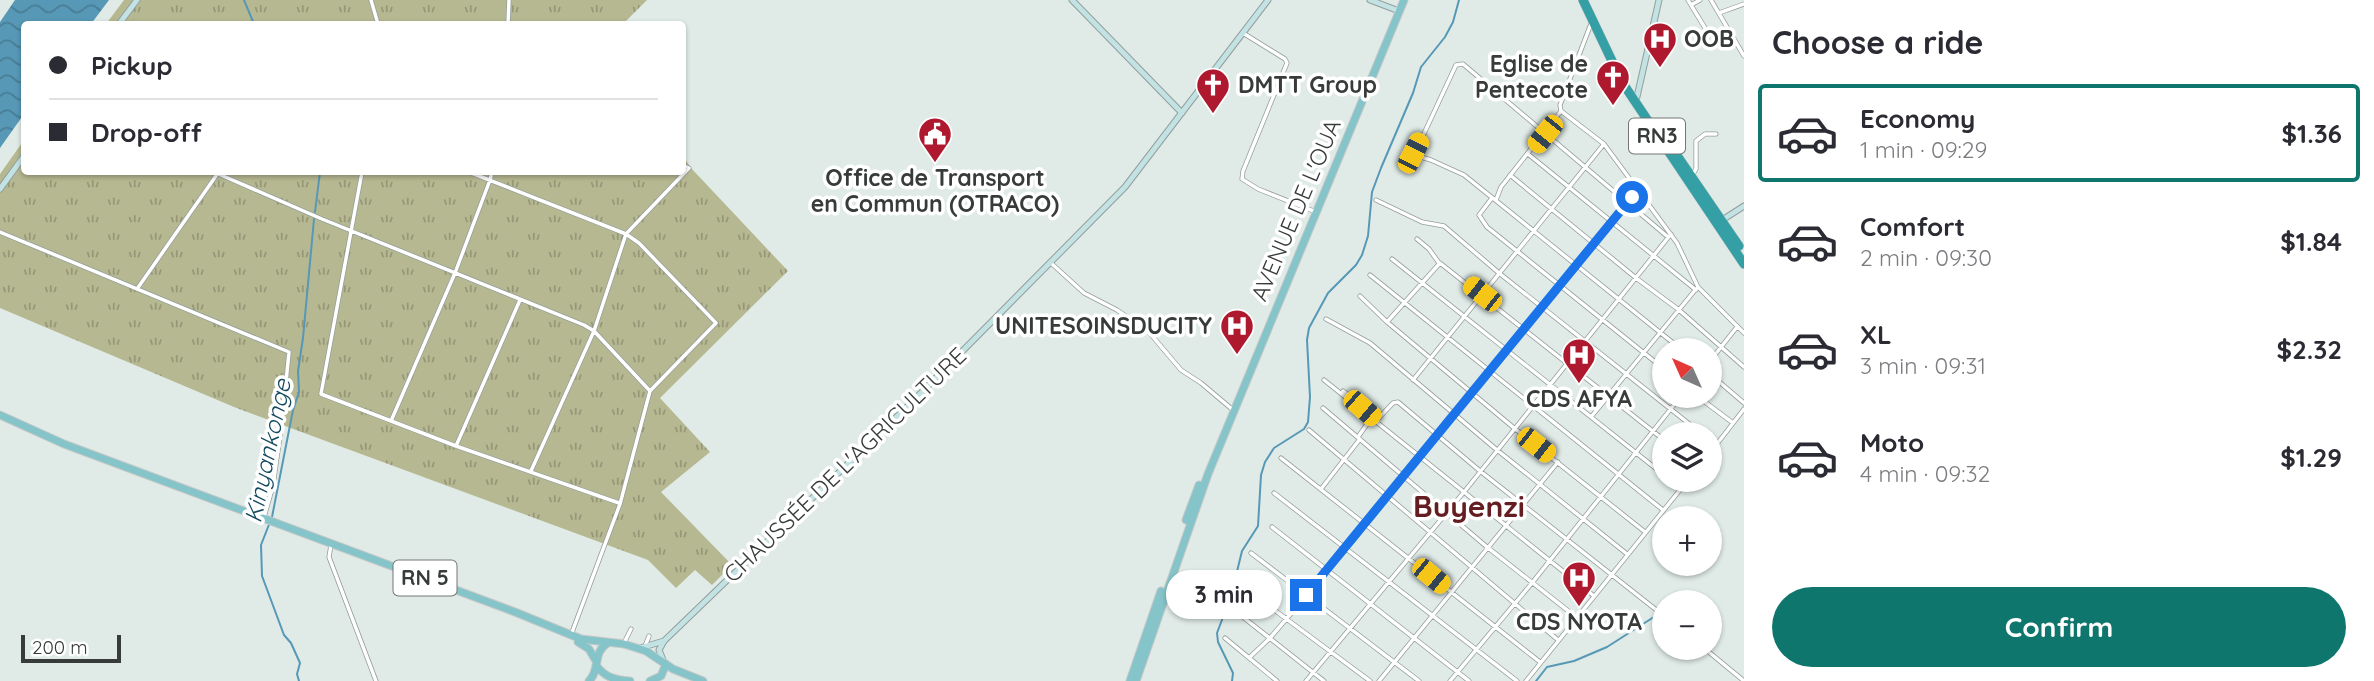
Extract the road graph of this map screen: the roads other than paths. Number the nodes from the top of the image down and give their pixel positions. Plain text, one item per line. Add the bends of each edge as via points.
1 (137, 0) edge
2 (371, 0) edge
3 (509, 0) edge
4 (1072, 0) edge
5 (1268, 0) edge
6 (1370, 0) edge
7 (1404, 0) edge
8 (1583, 0) edge
9 (1589, 0) edge
10 (1659, 0) edge
11 (1688, 0) edge
12 (1700, 0) edge
13 (1711, 0) edge
14 (1744, 4) edge
15 (1691, 5) junction
16 (1399, 11) junction
17 (1719, 13) junction
18 (1594, 20) junction
19 (122, 21) edge
20 (377, 21) edge
21 (508, 21) edge
22 (1705, 28) dead end
23 (1243, 33) junction
24 (1743, 52) edge
25 (1636, 99) junction
26 (1562, 111) junction
27 (1182, 113) junction
28 (1545, 134) junction
29 (1716, 134) dead end
30 (1605, 144) junction
31 (1528, 154) junction
32 (21, 160) edge
33 (1585, 166) junction
34 (214, 175) edge
35 (223, 175) edge
36 (361, 175) edge
37 (477, 175) edge
38 (492, 175) edge
39 (682, 175) edge
40 (1510, 175) junction
41 (1692, 176) junction
42 (491, 180) junction
43 (1568, 188) junction
44 (0, 189) edge
45 (1637, 190) junction
46 (1494, 199) junction
47 (1376, 200) dead end
48 (1628, 203) junction
49 (1744, 206) edge
50 (1551, 210) junction
51 (1316, 212) junction
52 (1719, 222) junction
53 (1612, 223) junction
54 (352, 231) junction
55 (0, 232) edge
56 (1534, 232) junction
57 (625, 234) junction
58 (1670, 236) junction
59 (1417, 239) dead end
60 (1594, 244) junction
61 (1516, 252) junction
62 (1744, 254) edge
63 (1653, 257) junction
64 (1392, 259) dead end
65 (1051, 263) junction
66 (1441, 263) junction
67 (1744, 264) edge
68 (1576, 265) junction
69 (455, 273) junction
70 (1499, 273) junction
71 (1370, 275) dead end
72 (1636, 278) junction
73 (1421, 282) junction
74 (1559, 287) junction
75 (1697, 288) junction
76 (136, 289) junction
77 (1482, 294) junction
78 (1360, 296) dead end
79 (1619, 299) junction
80 (520, 300) junction
81 (1404, 302) junction
82 (1543, 306) junction
83 (1679, 310) junction
84 (1464, 316) junction
85 (1326, 319) dead end
86 (1602, 321) junction
87 (1387, 322) junction
88 (1737, 326) junction
89 (1523, 327) junction
90 (594, 331) junction
91 (1661, 331) junction
92 (1744, 333) edge
93 (1448, 336) junction
94 (1669, 338) edge
95 (1710, 338) edge
96 (1585, 341) junction
97 (1722, 345) edge
98 (1722, 349) edge
99 (1506, 350) junction
100 (1644, 352) junction
101 (1431, 358) junction
102 (1652, 359) edge
103 (1567, 364) junction
104 (1744, 367) edge
105 (1490, 372) junction
106 (1627, 373) junction
107 (1324, 380) dead end
108 (1413, 380) junction
109 (1722, 384) edge
110 (1550, 385) junction
111 (650, 391) junction
112 (1343, 391) dead end
113 (1472, 393) junction
114 (1652, 393) edge
115 (1609, 396) junction
116 (1744, 402) edge
117 (1532, 405) junction
118 (1323, 408) dead end
119 (1671, 408) joint
120 (1713, 408) edge
121 (1744, 409) edge
122 (1234, 411) junction
123 (1455, 414) junction
124 (1591, 417) junction
125 (0, 418) edge
126 (1376, 419) junction
127 (391, 421) junction
128 (1660, 422) edge
129 (1688, 422) edge
130 (1733, 423) junction
131 (1514, 428) junction
132 (1309, 430) dead end
133 (1652, 430) edge
134 (1652, 432) edge
135 (1438, 436) junction
136 (1722, 437) edge
137 (1359, 438) junction
138 (456, 446) junction
139 (1497, 450) junction
140 (1636, 452) junction
141 (1420, 457) junction
142 (1281, 458) dead end
143 (1343, 458) junction
144 (1558, 462) junction
145 (1652, 465) edge
146 (1480, 471) junction
147 (531, 472) junction
148 (1619, 474) junction
149 (1405, 477) junction
150 (1540, 484) junction
151 (1321, 489) junction
152 (1464, 492) junction
153 (1678, 492) edge
154 (1275, 493) dead end
155 (1601, 495) junction
156 (1388, 497) junction
157 (620, 503) junction
158 (1523, 504) junction
159 (1193, 506) junction
160 (1658, 506) edge
161 (1666, 506) edge
162 (1447, 512) junction
163 (1584, 518) junction
164 (268, 522) junction
165 (1652, 523) edge
166 (1366, 524) junction
167 (1504, 525) junction
168 (1272, 527) dead end
169 (1645, 531) junction
170 (1430, 532) junction
171 (1566, 538) junction
172 (331, 545) junction
173 (1487, 547) junction
174 (1347, 548) junction
175 (1251, 553) dead end
176 (1628, 554) junction
177 (1409, 558) junction
178 (1550, 561) junction
179 (1471, 566) junction
180 (1327, 571) junction
181 (1611, 573) junction
182 (1390, 581) junction
183 (1238, 583) dead end
184 (1532, 583) junction
185 (1452, 593) junction
186 (1306, 595) junction
187 (1594, 596) junction
188 (1515, 603) junction
189 (1371, 605) junction
190 (1229, 606) dead end
191 (1652, 606) edge
192 (1433, 614) junction
193 (1576, 617) junction
194 (1287, 618) junction
195 (1496, 627) junction
196 (1351, 628) junction
197 (631, 629) dead end
198 (649, 636) dead end
199 (573, 637) junction
200 (1226, 638) dead end
201 (1270, 638) junction
202 (1414, 638) junction
203 (1558, 639) junction
204 (664, 640) junction
205 (608, 643) junction
206 (624, 644) junction
207 (642, 647) junction
208 (1476, 649) junction
209 (1331, 652) junction
210 (1249, 657) junction
211 (1719, 660) edge
212 (664, 662) junction
213 (1394, 662) junction
214 (1539, 662) junction
215 (596, 663) junction
216 (1457, 672) junction
217 (1313, 673) junction
218 (376, 681) edge
219 (589, 681) edge
220 (615, 681) edge
221 (630, 681) edge
222 (643, 681) edge
223 (653, 681) edge
224 (703, 681) edge
225 (1130, 681) edge
226 (1136, 681) edge
227 (1277, 681) edge
228 (1306, 681) edge
229 (1324, 681) edge
230 (1370, 681) edge
231 (1379, 681) edge
232 (1419, 681) edge
233 (1450, 681) edge
234 (1469, 681) edge
235 (1517, 681) edge
236 (1525, 681) edge
237 (1744, 681) edge

1 - 19 street
2 - 20 street
3 - 21 street
4 - 27 street
5 - 23 street, CHAUSSÉE DE L'AGRICULTURE
6 - 16 street
7 - 16 main road, AVENUE DE L'OUA
8 - 18 highway, RN3
9 - 18 highway, RN3
10 - 25 street
11 - 15 street
12 - 15 street
13 - 17 street
14 - 17 street
15 - 22 street
16 - 51 main road, AVENUE DE L'OUA
17 - 24 street
18 - 25 highway, RN3
18 - 26 street via 1560,104
23 - 27 street, CHAUSSÉE DE L'AGRICULTURE
23 - 51 street via 1287,63 1242,179
25 - 41 highway, RN3
25 - 52 highway, RN3
26 - 28 street
26 - 30 street
27 - 65 street, CHAUSSÉE DE L'AGRICULTURE via 1125,187
28 - 31 street
28 - 33 street
28 - 46 street via 1463,64 1456,65 1413,153 1464,175
29 - 41 street via 1705,134 1696,141
30 - 33 street
30 - 45 street
31 - 40 street
31 - 43 street
32 - 44 street
33 - 43 street
33 - 48 street
34 - 76 street
35 - 54 street
36 - 54 street
37 - 42 street
38 - 42 street
39 - 57 street
40 - 46 street
40 - 50 street
41 - 52 highway, RN3
42 - 57 street
42 - 69 street
43 - 50 street
43 - 53 street
45 - 48 street
45 - 58 street
46 - 56 street
46 - 61 street via 1479,216
47 - 70 street via 1422,222 1444,226
48 - 53 street
48 - 58 street
49 - 52 street
50 - 56 street
50 - 60 street
51 - 122 main road, AVENUE DE L'OUA
52 - 62 highway, RN3
52 - 67 highway, RN3
53 - 60 street
53 - 63 street
54 - 69 street
54 - 127 street via 321,393
55 - 76 street
56 - 61 street
56 - 68 street
57 - 90 street
57 - 111 street via 716,323
58 - 63 street
58 - 75 street
59 - 66 street
60 - 68 street
60 - 72 street
61 - 70 street
61 - 74 street
63 - 72 street
63 - 75 street
64 - 73 street
65 - 122 street via 1084,293 1148,331 1181,370
65 - 204 street, CHAUSSÉE DE L'AGRICULTURE
66 - 73 street
66 - 77 street
68 - 74 street
68 - 79 street
69 - 80 street
69 - 127 street
70 - 77 street
70 - 82 street
71 - 81 street
72 - 79 street
72 - 83 street
73 - 81 street
73 - 84 street
74 - 82 street
74 - 86 street
75 - 83 street
75 - 88 street
76 - 164 street via 289,352
77 - 84 street
77 - 89 street
78 - 87 street
79 - 86 street
79 - 91 street
80 - 90 street
80 - 138 street
81 - 87 street
81 - 93 street
82 - 89 street
82 - 96 street
83 - 91 street
83 - 95 street
84 - 93 street
84 - 99 street
85 - 108 street via 1370,343
86 - 96 street
86 - 100 street
87 - 101 street
88 - 92 street
88 - 97 street
89 - 99 street
89 - 103 street
90 - 111 street
90 - 147 street
91 - 94 street
91 - 100 street
93 - 101 street
93 - 105 street
96 - 103 street
96 - 106 street
98 - 104 street
99 - 105 street
99 - 110 street
100 - 102 street
100 - 106 street
101 - 108 street
101 - 113 street
103 - 110 street
103 - 115 street
105 - 113 street
105 - 117 street
106 - 114 street
106 - 115 street
107 - 126 street
108 - 123 street
109 - 116 street
110 - 117 street
110 - 124 street
111 - 157 street
112 - 126 street
113 - 123 street
113 - 131 street
115 - 124 street
115 - 133 street
117 - 131 street
117 - 148 street
118 - 137 street
119 - 128 street
119 - 129 street
120 - 130 street
121 - 130 street
122 - 159 main road, AVENUE DE L'OUA
123 - 135 street
123 - 139 street
124 - 140 street
125 - 164 main road, RN 5 via 63,449
126 - 135 street via 1398,402
126 - 137 street
126 - 141 street
127 - 138 street
130 - 136 street
131 - 139 street
131 - 144 street
132 - 143 street
134 - 140 street
135 - 141 street
135 - 146 street
137 - 143 street
137 - 149 street
138 - 147 street
139 - 146 street
139 - 150 street
140 - 145 street
140 - 148 street
141 - 149 street
141 - 152 street
142 - 151 street
143 - 151 street
143 - 156 street
144 - 150 street
144 - 155 street
146 - 152 street
146 - 158 street
147 - 157 street
148 - 155 street
148 - 160 street
149 - 156 street
149 - 162 street
150 - 158 street
150 - 163 street
151 - 166 street
152 - 162 street
152 - 167 street
153 - 161 street
154 - 174 street
155 - 163 street
155 - 169 street
156 - 166 street
156 - 170 street
157 - 199 street
158 - 167 street
158 - 171 street
159 - 225 main road, AVENUE DE L'OUA
159 - 226 main road, AVENUE DE L'OUA
162 - 170 street
162 - 173 street
163 - 171 street
163 - 176 street
164 - 172 main road, RN 5
165 - 169 street
166 - 174 street
166 - 177 street
167 - 173 street
167 - 178 street
168 - 180 street
169 - 176 street
170 - 177 street
170 - 179 street
171 - 178 street
171 - 181 street
172 - 199 main road, RN 5
172 - 218 street via 329,557
173 - 179 street
173 - 184 street
174 - 180 street
174 - 182 street
175 - 186 street
176 - 181 street
177 - 182 street
177 - 185 street
178 - 184 street
178 - 187 street
179 - 185 street
179 - 188 street
180 - 186 street
180 - 189 street
181 - 187 street
181 - 191 street
182 - 189 street
182 - 192 street
183 - 194 street
184 - 188 street
184 - 193 street
185 - 192 street
185 - 195 street
186 - 194 street
186 - 196 street
187 - 193 street
188 - 195 street
188 - 203 street
189 - 196 street
189 - 202 street
190 - 201 street
192 - 202 street
192 - 208 street
193 - 203 street
194 - 201 street
194 - 209 street
195 - 208 street
195 - 214 street
196 - 209 street
196 - 213 street
197 - 206 street
198 - 207 street
199 - 205 main road
199 - 215 main road via 589,649
200 - 210 street
201 - 210 street
201 - 217 street
202 - 213 street
202 - 216 street
203 - 214 street
204 - 207 street, CHAUSSÉE DE L'AGRICULTURE
204 - 212 street via 659,650
205 - 206 main road
205 - 215 main road via 599,650
206 - 207 main road
207 - 212 main road
208 - 216 street
208 - 235 street
209 - 217 street
209 - 230 street
210 - 227 street
211 - 237 street
212 - 223 main road via 661,676
212 - 224 main road
213 - 231 street
213 - 232 street
214 - 236 street
215 - 219 main road
215 - 220 main road
216 - 233 street
216 - 234 street
217 - 228 street
217 - 229 street
220 - 221 main road
222 - 223 main road

